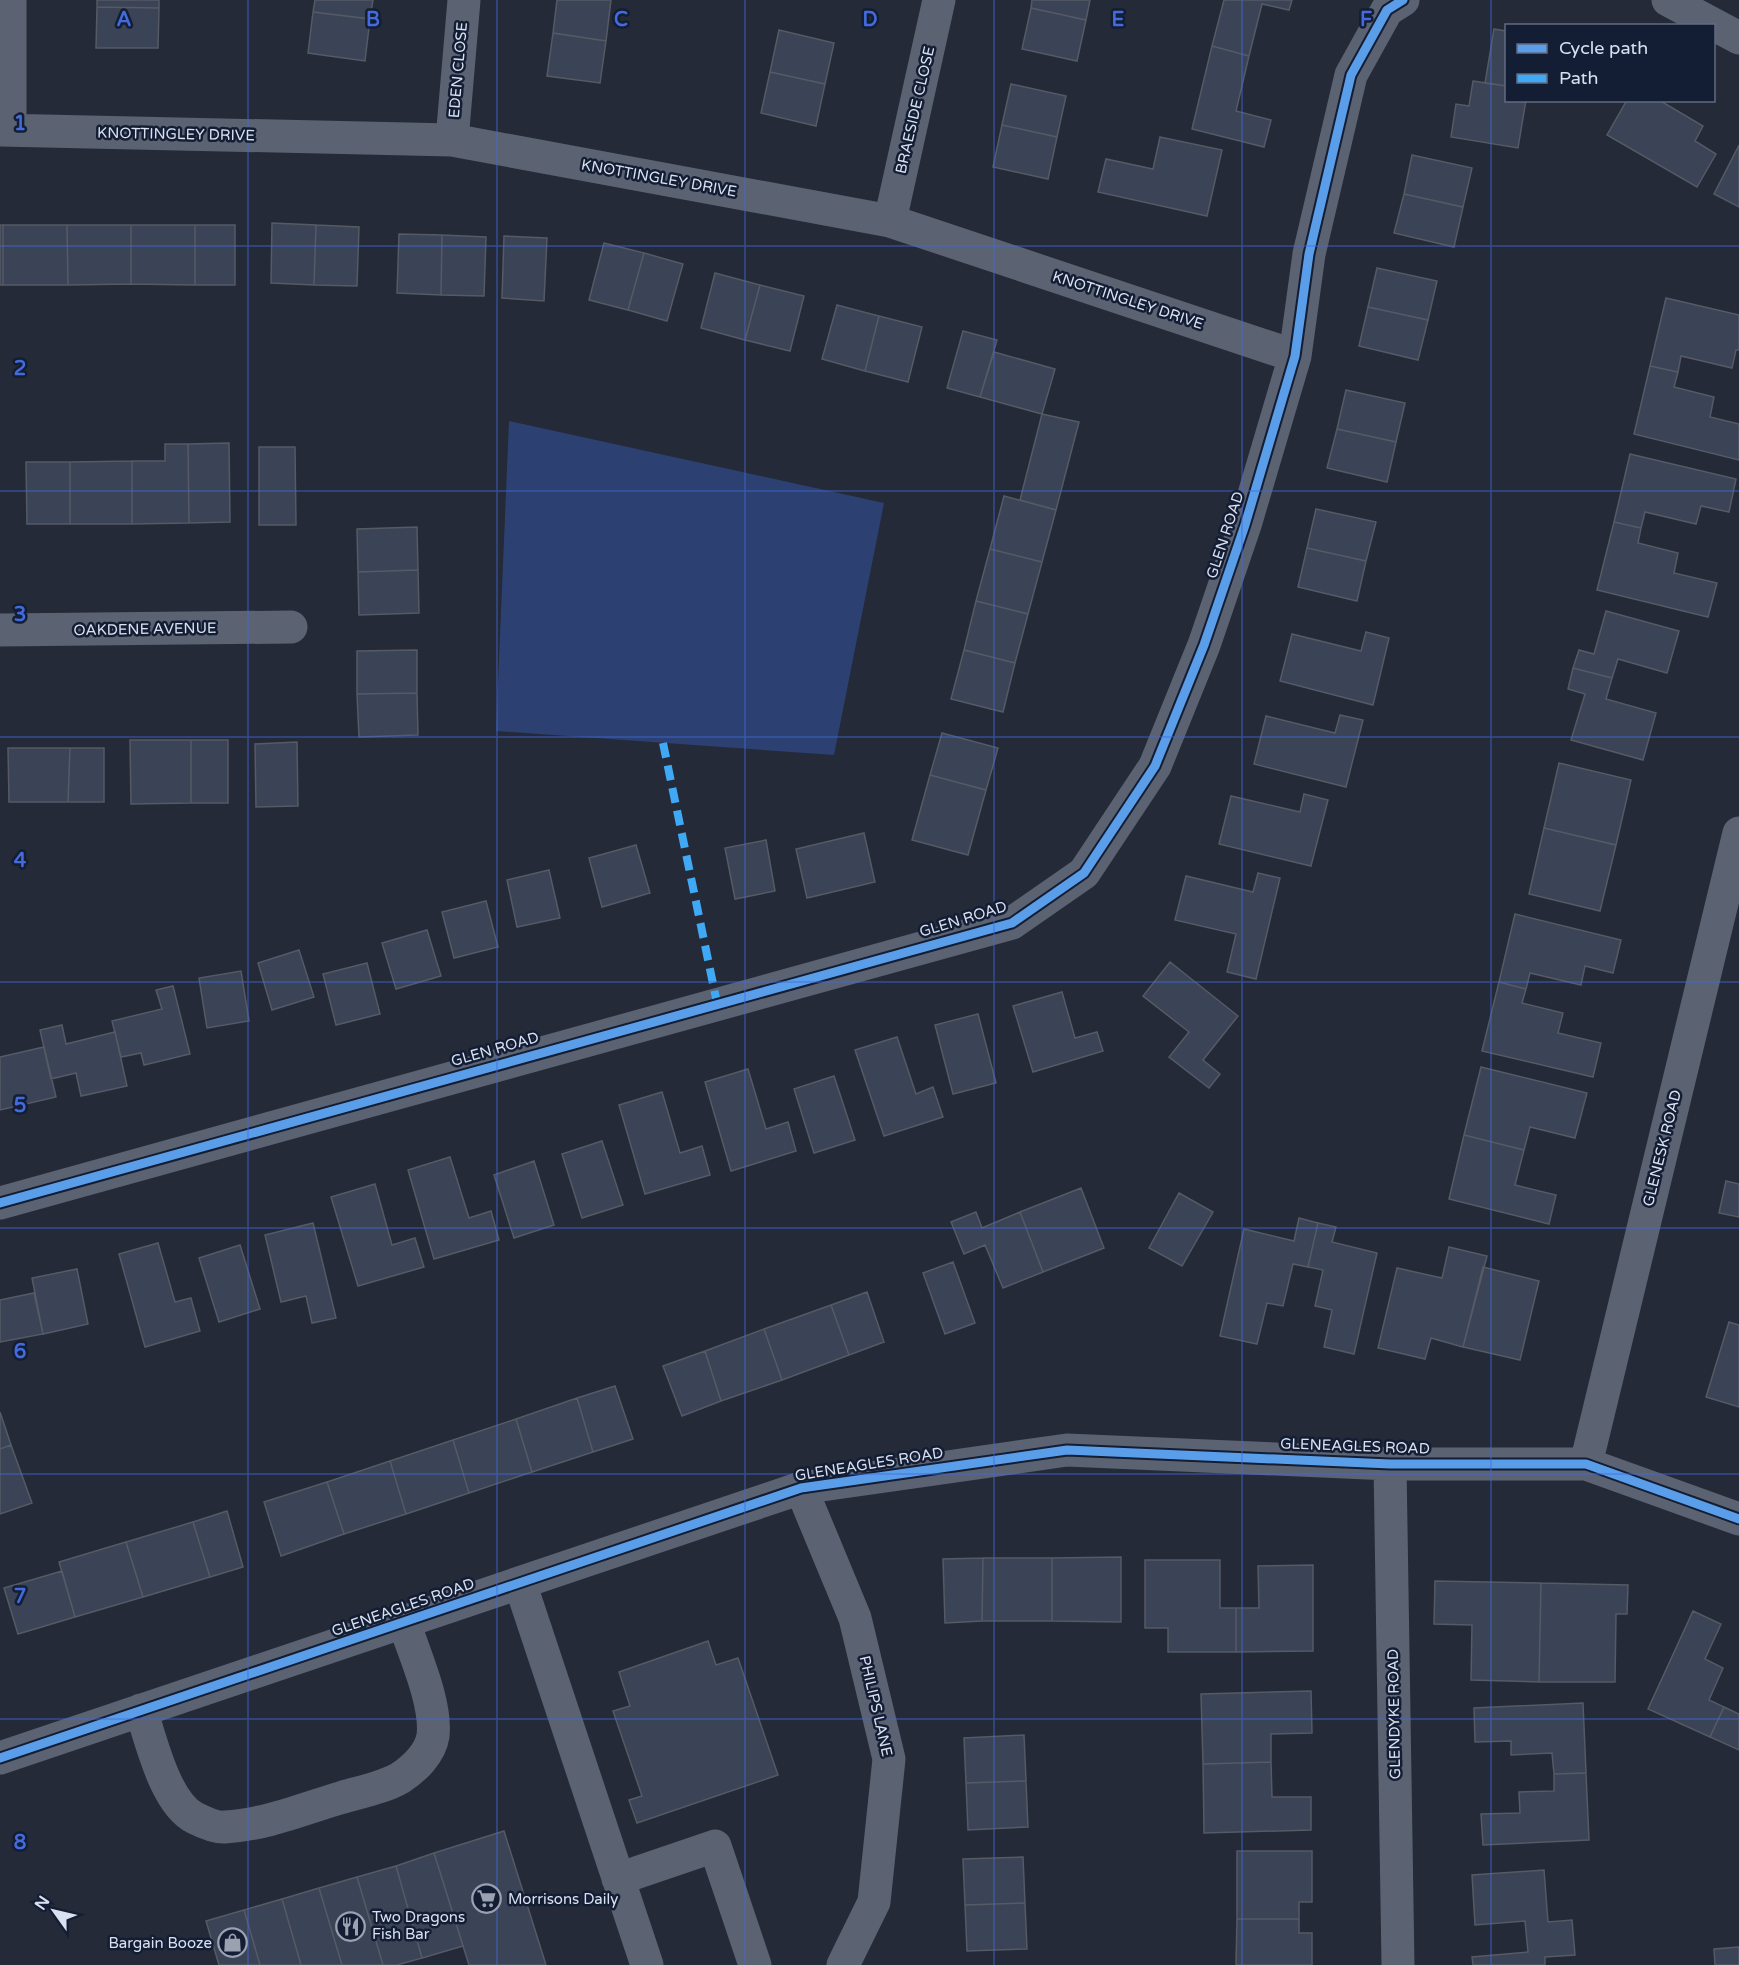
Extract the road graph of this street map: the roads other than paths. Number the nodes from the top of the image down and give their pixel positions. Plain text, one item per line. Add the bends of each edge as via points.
1 (10, 0) edge
2 (464, 0) edge
3 (939, 0) edge
4 (1403, 0) edge
5 (1668, 0) edge
6 (1713, 24) edge
7 (1715, 25) edge
8 (1739, 38) edge
9 (5, 130) edge
10 (452, 140) junction
11 (890, 221) junction
12 (1295, 356) junction
13 (291, 627) dead end
14 (0, 630) edge
15 (1739, 832) edge
16 (0, 1203) edge
17 (1390, 1464) junction
18 (1586, 1464) junction
19 (801, 1488) junction
20 (1739, 1519) edge
21 (520, 1583) junction
22 (404, 1622) junction
23 (141, 1710) junction
24 (0, 1758) edge
25 (618, 1879) junction
26 (646, 1965) edge
27 (755, 1965) edge
28 (843, 1965) edge
29 (1398, 1965) edge

1 - 9 street
2 - 10 street, EDEN CLOSE
3 - 11 street, BRAESIDE CLOSE
4 - 12 street, GLEN ROAD via 1387,10 1351,75 1309,254
5 - 6 street
7 - 8 street
9 - 10 street, KNOTTINGLEY DRIVE
10 - 11 street, KNOTTINGLEY DRIVE
11 - 12 street, KNOTTINGLEY DRIVE
12 - 16 street, GLEN ROAD via 1245,525 1204,645 1155,766 1084,873 1012,923
13 - 14 street, OAKDENE AVENUE
15 - 18 street, GLENESK ROAD
17 - 18 street, GLENEAGLES ROAD
17 - 19 street, GLENEAGLES ROAD via 1068,1450
17 - 29 street, GLENDYKE ROAD
18 - 20 street, GLENEAGLES ROAD
19 - 21 street, GLENEAGLES ROAD
19 - 28 street, PHILIPS LANE via 855,1618 889,1760 873,1902
21 - 22 street, GLENEAGLES ROAD
21 - 25 street
22 - 23 street, GLENEAGLES ROAD
22 - 23 street via 432,1713 433,1737 414,1767 398,1779 371,1789 257,1822 222,1828 194,1818 182,1808 164,1776
23 - 24 street, GLENEAGLES ROAD
25 - 26 street
25 - 27 street via 715,1846

